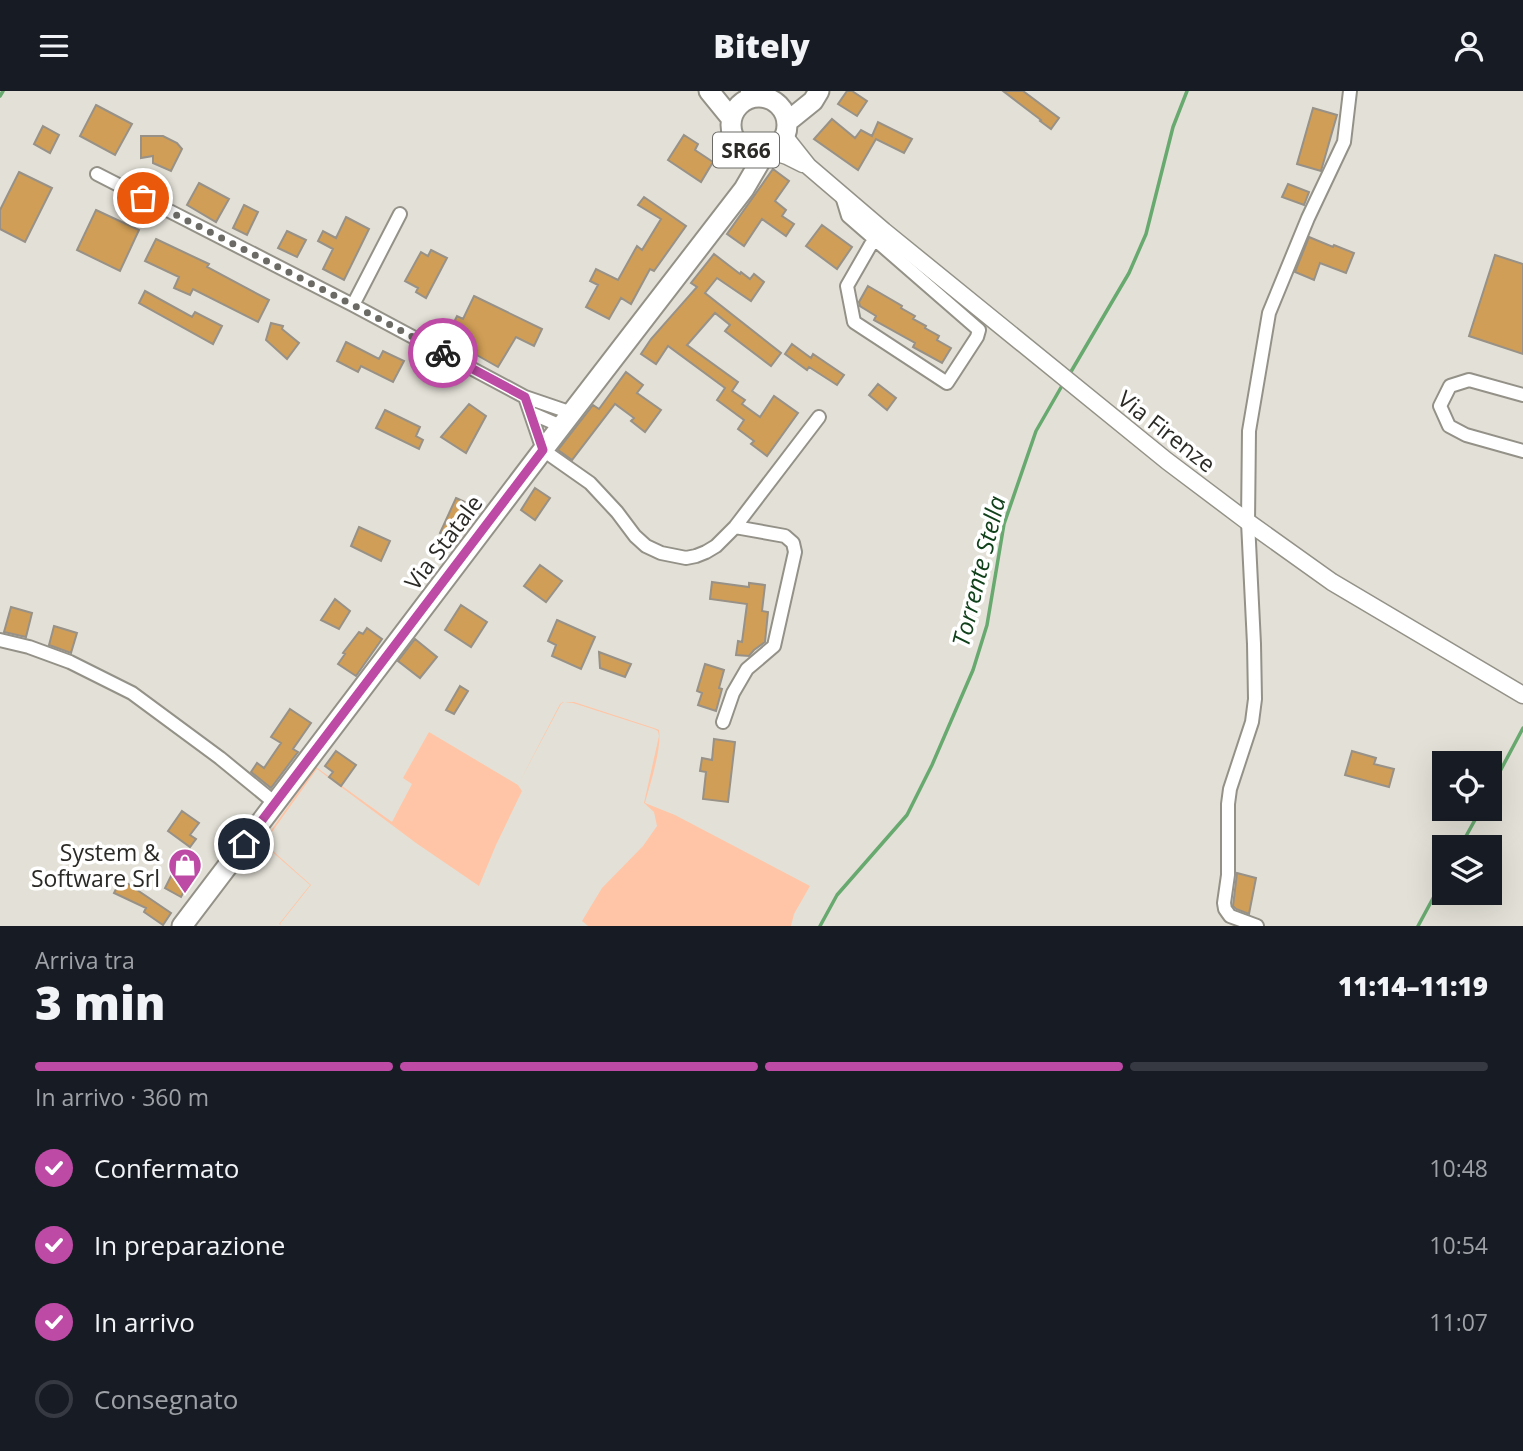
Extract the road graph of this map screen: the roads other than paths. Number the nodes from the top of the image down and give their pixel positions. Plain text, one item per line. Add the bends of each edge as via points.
1 (711, 91) edge
2 (814, 91) edge
3 (820, 91) edge
4 (1350, 91) edge
5 (746, 97) edge
6 (731, 118) junction
7 (784, 122) junction
8 (740, 147) junction
9 (768, 152) junction
10 (808, 166) junction
11 (97, 174) dead end
12 (744, 189) junction
13 (841, 193) junction
14 (400, 214) dead end
15 (874, 239) junction
16 (353, 305) junction
17 (1523, 395) edge
18 (525, 397) junction
19 (531, 413) junction
20 (819, 417) dead end
21 (566, 419) junction
22 (543, 450) junction
23 (1523, 451) edge
24 (1248, 522) junction
25 (734, 527) junction
26 (0, 640) edge
27 (1523, 695) edge
28 (723, 722) dead end
29 (275, 803) junction
30 (182, 926) edge
31 (1257, 926) edge

1 - 5 main road
1 - 6 main road
2 - 7 main road, SR66 via 797,102
3 - 7 main road, SR66
4 - 24 street via 1344,142 1269,313 1249,431
5 - 6 main road, SR66
5 - 7 main road, SR66 via 771,100
6 - 8 main road, SR66 via 732,134
7 - 9 main road, SR66 via 777,146
7 - 10 street
8 - 9 main road, SR66 via 757,154
8 - 12 main road, SR66
9 - 10 street
9 - 12 main road, Via Statale / SR66
10 - 13 street, Via Firenze
11 - 16 street
12 - 21 main road, Via Statale / SR66
13 - 15 street via 848,216
13 - 24 street, Via Firenze via 1088,398
14 - 16 street
15 - 15 street via 979,330 947,383 854,321 847,286
16 - 18 street
17 - 23 street via 1469,380 1450,386 1440,406 1450,426 1466,435
18 - 19 street
18 - 21 street
19 - 21 street
19 - 22 street
20 - 25 street
21 - 22 main road, Via Statale / SR66
22 - 25 street via 590,483 635,536 661,553 696,557 716,546
22 - 29 main road, Via Statale / SR66
24 - 27 street, Via Firenze via 1332,582
24 - 31 street via 1255,699 1230,789 1224,909
25 - 28 street via 785,536 795,552 774,646 747,669
26 - 29 street via 70,662 132,693
29 - 30 main road, Via Statale / SR66

